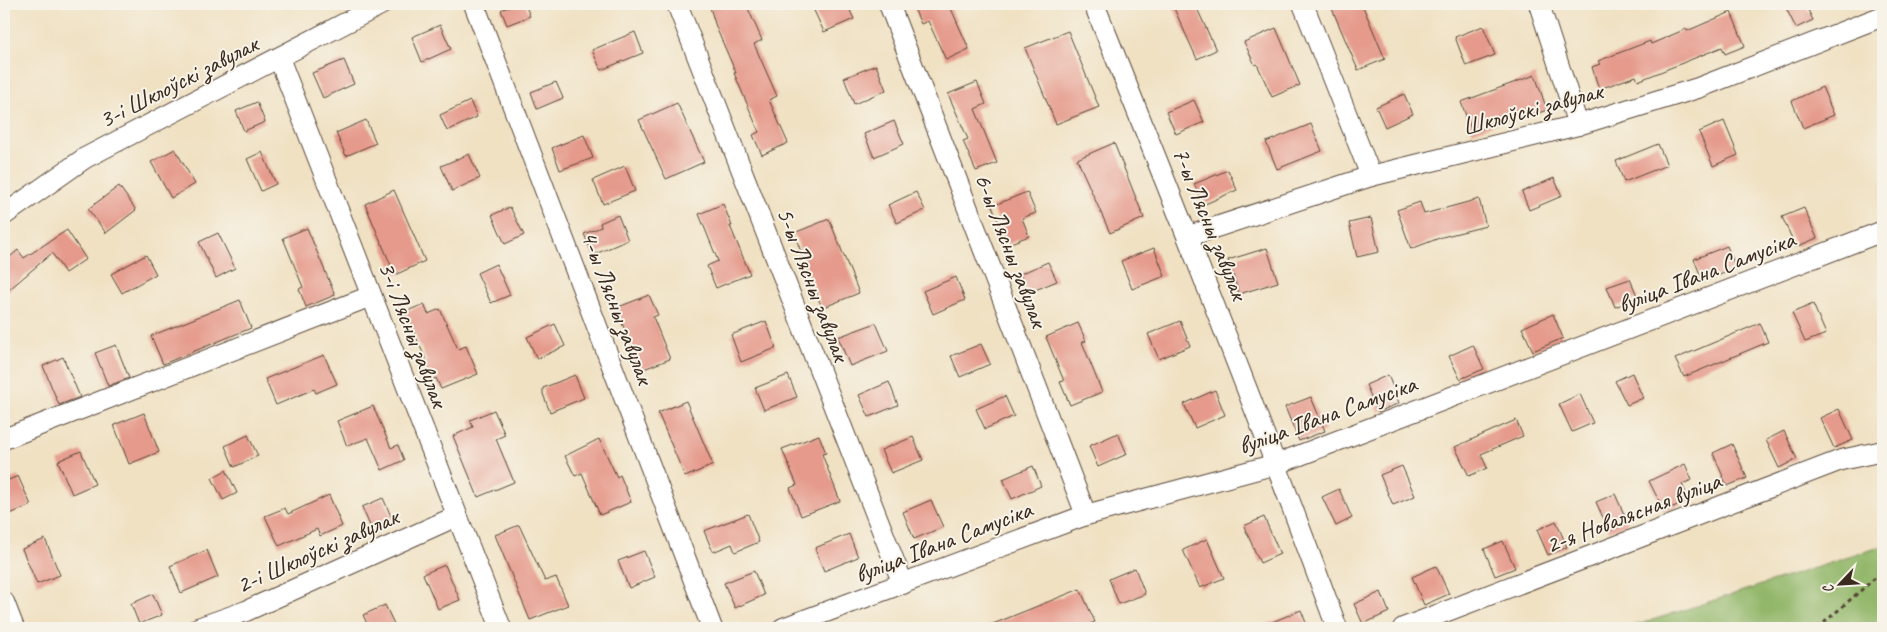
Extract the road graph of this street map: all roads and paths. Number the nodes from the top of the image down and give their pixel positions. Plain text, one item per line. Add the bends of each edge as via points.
1 (382, 4) edge
2 (474, 4) edge
3 (677, 4) edge
4 (889, 4) edge
5 (1094, 4) edge
6 (1303, 4) edge
7 (1539, 4) edge
8 (1883, 16) edge
9 (278, 58) junction
10 (1578, 125) junction
11 (1371, 176) junction
12 (4, 215) edge
13 (1883, 231) edge
14 (1189, 236) junction
15 (371, 296) junction
16 (4, 439) edge
17 (1883, 451) edge
18 (1277, 464) junction
19 (1086, 515) junction
20 (457, 516) junction
21 (1883, 572) edge
22 (903, 584) junction
23 (4, 602) edge
24 (14, 628) edge
25 (198, 628) edge
26 (500, 628) edge
27 (712, 628) edge
28 (783, 628) edge
29 (1337, 628) edge
30 (1403, 628) edge
31 (1818, 628) edge

1 - 9 street, 3-і Шклоўскі завулак
2 - 27 street, 4-ы Лясны завулак
3 - 22 street, 5-ы Лясны завулак
4 - 19 street, 6-ы Лясны завулак
5 - 14 street, 7-ы Лясны завулак
6 - 11 street
7 - 10 street
8 - 10 street, Шклоўскі завулак via 1698,88
9 - 12 street, 3-і Шклоўскі завулак via 85,158
9 - 15 street, 3-і Лясны завулак
10 - 11 street, Шклоўскі завулак
11 - 14 street, Шклоўскі завулак
13 - 18 street, вуліца Івана Самусіка
14 - 18 street, 7-ы Лясны завулак
15 - 16 street
15 - 20 street, 3-і Лясны завулак
17 - 30 street, 2-я Новалясная вуліца via 1841,460
18 - 19 street, вуліца Івана Самусіка
18 - 29 street, 7-ы Лясны завулак
19 - 22 street, вуліца Івана Самусіка
20 - 25 street, 2-і Шклоўскі завулак via 246,612
20 - 26 street, 3-і Лясны завулак
21 - 31 path
22 - 28 street, вуліца Івана Самусіка
23 - 24 street

